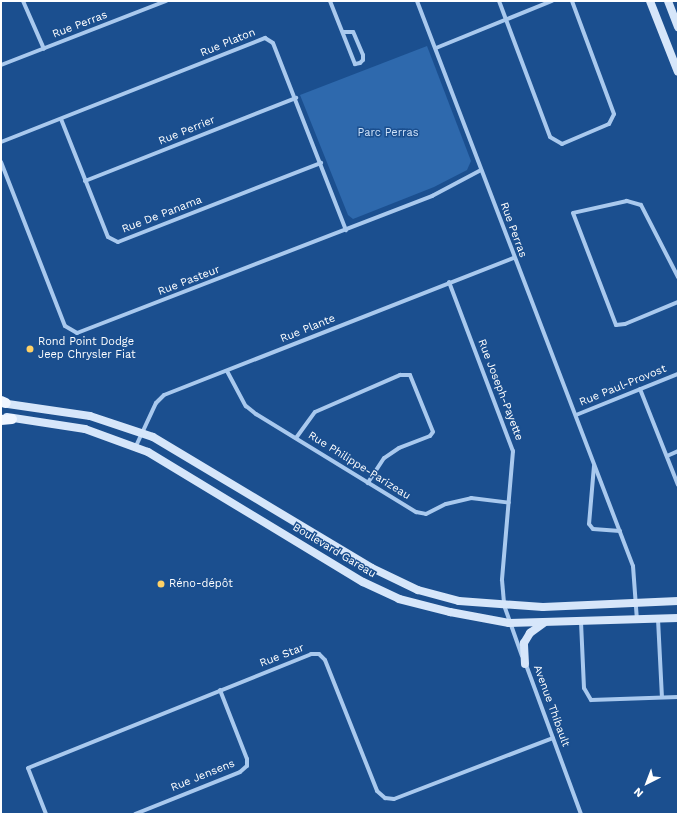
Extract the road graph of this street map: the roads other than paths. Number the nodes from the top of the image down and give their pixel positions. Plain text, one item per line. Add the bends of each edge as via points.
1 (23, 1) edge
2 (166, 1) edge
3 (330, 1) edge
4 (417, 1) edge
5 (499, 1) edge
6 (552, 1) edge
7 (572, 1) edge
8 (650, 1) edge
9 (668, 1) edge
10 (504, 20) junction
11 (678, 27) edge
12 (343, 32) junction
13 (436, 48) junction
14 (44, 49) junction
15 (1, 65) edge
16 (678, 72) edge
17 (296, 98) junction
18 (61, 119) junction
19 (1, 142) edge
20 (1, 162) edge
21 (321, 163) junction
22 (481, 170) junction
23 (85, 182) junction
24 (346, 230) junction
25 (513, 258) junction
26 (678, 278) edge
27 (449, 282) junction
28 (678, 302) edge
29 (227, 371) junction
30 (678, 374) edge
31 (640, 389) junction
32 (3, 403) edge
33 (576, 415) junction
34 (1, 416) edge
35 (12, 419) junction
36 (1, 420) edge
37 (142, 433) junction
38 (296, 438) junction
39 (136, 446) junction
40 (678, 451) edge
41 (667, 456) junction
42 (594, 464) junction
43 (368, 483) junction
44 (678, 485) edge
45 (509, 502) junction
46 (620, 531) junction
47 (678, 601) edge
48 (504, 604) junction
49 (636, 604) junction
50 (678, 618) edge
51 (658, 619) junction
52 (637, 620) junction
53 (581, 622) junction
54 (509, 623) junction
55 (544, 623) junction
56 (525, 664) junction
57 (220, 690) junction
58 (678, 696) edge
59 (662, 697) junction
60 (553, 738) junction
61 (46, 814) edge
62 (135, 814) edge
63 (581, 814) edge

1 - 14 street
2 - 14 street, Rue Perras
3 - 12 street
4 - 13 street, Rue Perras
5 - 10 street
6 - 10 street
7 - 10 street via 614,114 609,124 562,144 550,137
8 - 16 street
9 - 11 street
10 - 13 street
12 - 12 street via 355,64 360,63 363,54 353,32
13 - 22 street, Rue Perras
14 - 15 street, Rue Perras
17 - 18 street, Rue Platon via 273,42 265,38
17 - 21 street, Rue Platon
17 - 23 street, Rue Perrier
18 - 19 street, Rue Platon
18 - 23 street, Rue De Panama
20 - 24 street, Rue Pasteur via 65,326 77,333
21 - 23 street, Rue De Panama via 118,242 108,237
21 - 24 street, Rue Platon
22 - 24 street, Rue Pasteur via 439,193
22 - 25 street, Rue Perras
25 - 27 street, Rue Plante
25 - 33 street, Rue Perras
26 - 28 street via 662,251 641,205 626,201 573,213 616,325 625,324
27 - 29 street, Rue Plante
27 - 45 street, Rue Joseph-Payette via 513,450
29 - 37 street, Rue Plante via 164,395 156,403
29 - 38 street, Rue Philippe-Parizeau via 246,406
30 - 31 street, Rue Paul-Provost
31 - 33 street, Rue Paul-Provost
31 - 41 street
32 - 37 street, Boulevard Gareau via 84,414
33 - 42 street, Rue Perras
34 - 35 street, Boulevard Gareau
35 - 36 main road
35 - 39 street, Boulevard Gareau via 85,429
37 - 39 street, Rue Plante
37 - 48 street, Boulevard Gareau via 186,455 392,579 418,590 459,600
38 - 43 street, Rue Philippe-Parizeau
38 - 43 street via 315,412 400,375 410,375 433,432 430,436 399,448 384,458
39 - 54 street, Boulevard Gareau via 162,458 363,582 398,599
40 - 41 street
41 - 44 street
42 - 46 street, Rue Perras
42 - 46 street, Rue Perras via 588,524 593,529
43 - 45 street, Rue Philippe-Parizeau via 416,512 426,514 446,504 471,498
45 - 48 street, Rue Joseph-Payette via 502,580
46 - 49 street, Rue Perras via 633,566
47 - 49 street, Boulevard Gareau
48 - 49 street, Boulevard Gareau via 543,607
48 - 54 street, Avenue Thibault
49 - 52 street, Rue Perras
50 - 51 street, Boulevard Gareau
51 - 52 street, Boulevard Gareau
51 - 59 street
52 - 53 street, Boulevard Gareau
53 - 55 street, Boulevard Gareau
53 - 59 street via 584,688 587,696 594,701
54 - 55 street, Boulevard Gareau
54 - 56 street, Avenue Thibault
55 - 56 street via 530,633 524,643
56 - 60 street, Avenue Thibault
57 - 60 street, Rue Star via 311,654 319,654 325,660 377,791 385,798 394,799
57 - 61 street, Rue Star via 28,768
57 - 62 street, Rue Jensens via 247,759 247,766 240,772
58 - 59 street
60 - 63 street, Avenue Thibault

